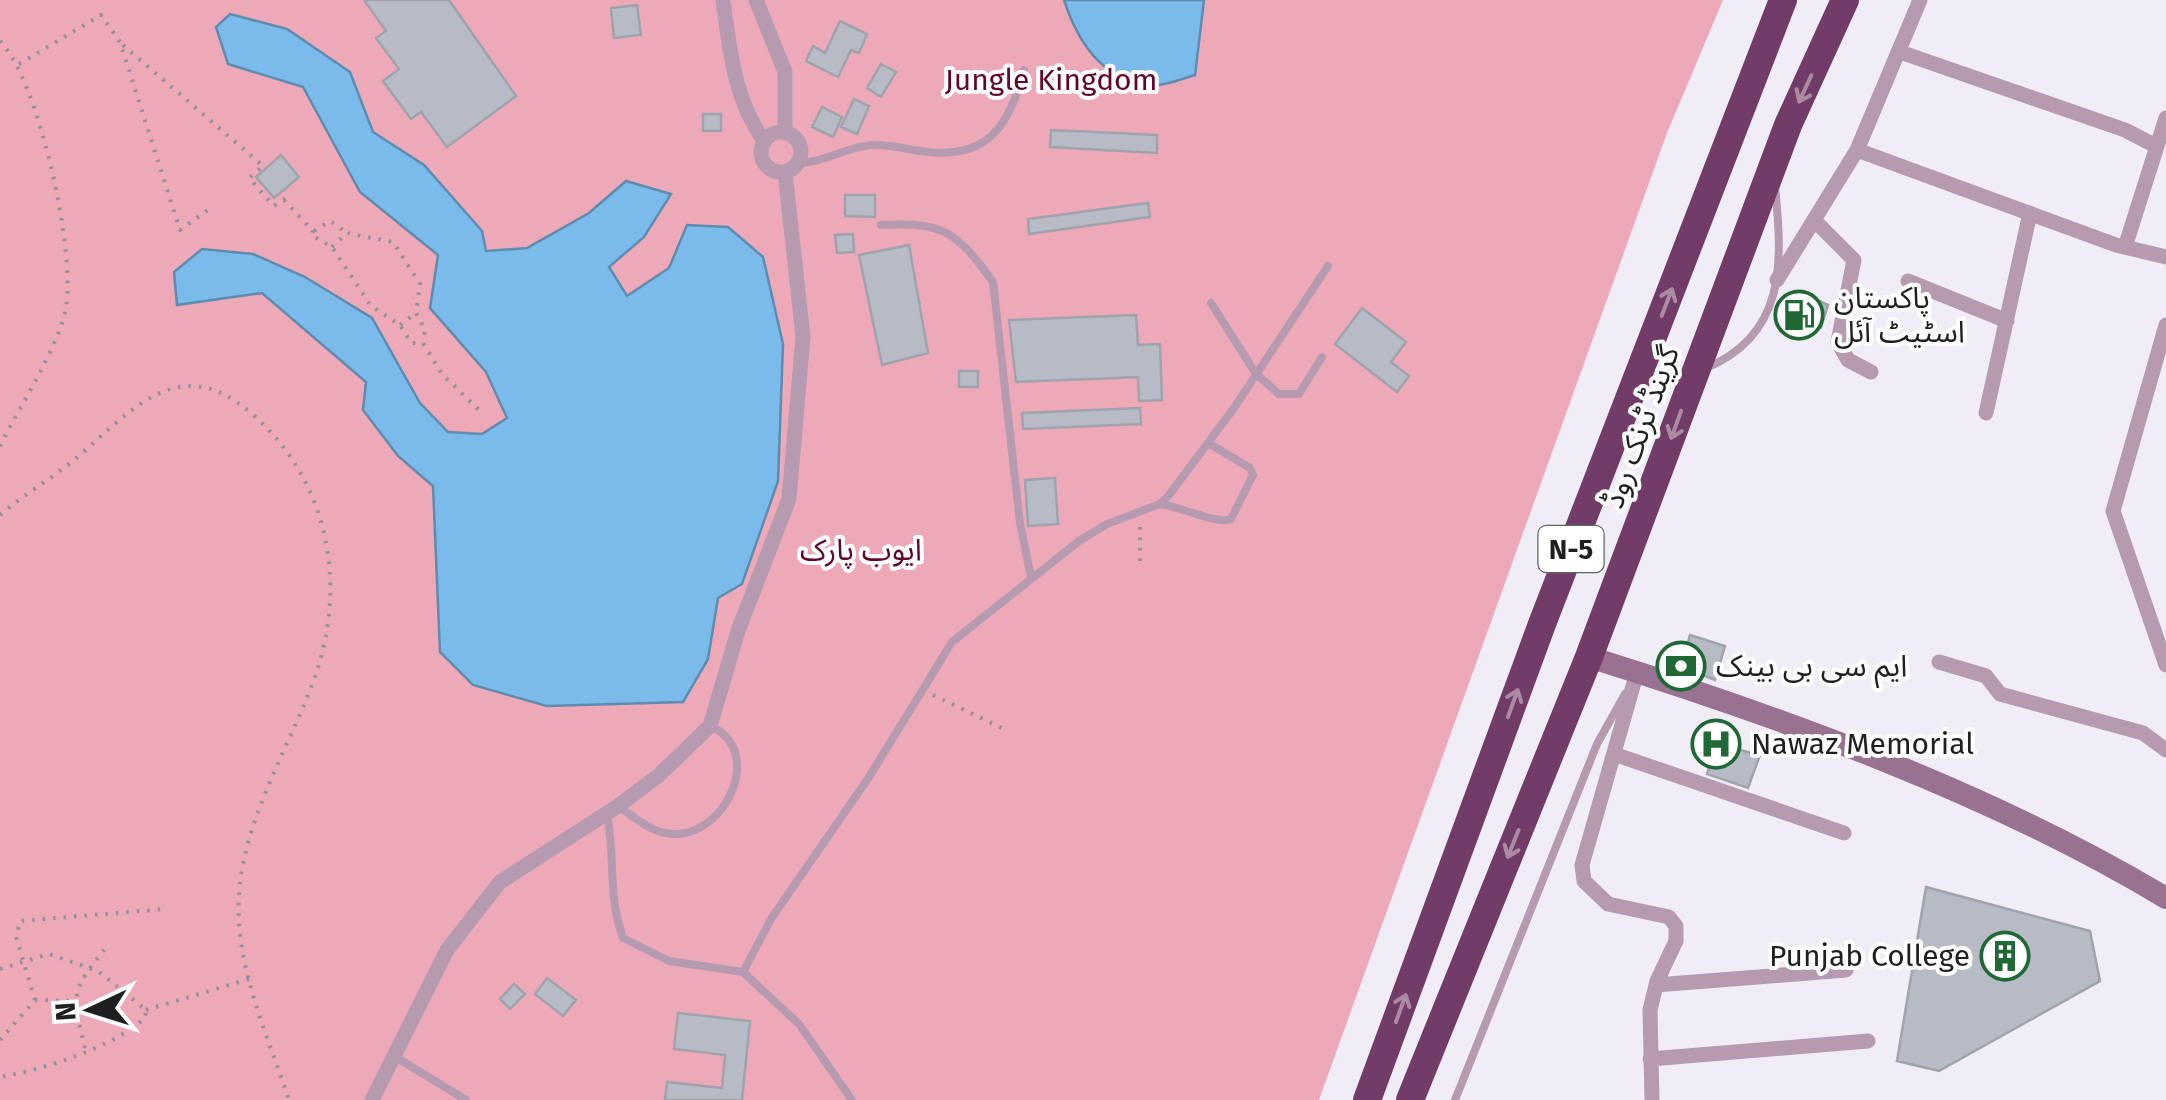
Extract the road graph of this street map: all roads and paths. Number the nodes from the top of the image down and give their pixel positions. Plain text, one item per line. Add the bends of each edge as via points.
1 (722, 0) edge
2 (756, 0) edge
3 (1783, 0) edge
4 (1846, 0) edge
5 (1920, 0) edge
6 (0, 41) edge
7 (120, 42) junction
8 (1900, 52) junction
9 (19, 64) junction
10 (1024, 70) dead end
11 (2166, 118) edge
12 (784, 133) junction
13 (764, 142) junction
14 (2156, 146) junction
15 (1857, 150) junction
16 (1773, 164) junction
17 (791, 168) junction
18 (212, 207) dead end
19 (2030, 213) junction
20 (1814, 220) junction
21 (881, 225) dead end
22 (313, 231) junction
23 (347, 233) junction
24 (332, 247) junction
25 (2125, 247) junction
26 (2166, 256) edge
27 (1328, 266) dead end
28 (1777, 280) junction
29 (1908, 280) dead end
30 (1211, 303) dead end
31 (416, 314) junction
32 (2008, 320) junction
33 (400, 325) junction
34 (2166, 325) edge
35 (423, 343) junction
36 (1322, 358) dead end
37 (1872, 372) dead end
38 (1696, 373) junction
39 (1256, 374) junction
40 (482, 413) dead end
41 (1986, 413) dead end
42 (1208, 443) junction
43 (0, 446) edge
44 (1160, 504) junction
45 (1136, 514) junction
46 (0, 515) edge
47 (1140, 561) dead end
48 (1031, 577) junction
49 (1590, 657) junction
50 (1940, 662) dead end
51 (2166, 665) edge
52 (1637, 672) junction
53 (924, 690) junction
54 (710, 726) junction
55 (1004, 729) dead end
56 (2166, 750) edge
57 (1614, 754) junction
58 (612, 810) junction
59 (1844, 834) dead end
60 (2166, 898) edge
61 (164, 909) dead end
62 (108, 945) dead end
63 (22, 961) junction
64 (90, 968) junction
65 (0, 969) edge
66 (1846, 970) dead end
67 (743, 972) junction
68 (249, 979) junction
69 (1656, 985) junction
70 (34, 1000) junction
71 (73, 1001) junction
72 (146, 1010) junction
73 (0, 1040) edge
74 (1868, 1040) dead end
75 (85, 1048) junction
76 (394, 1056) junction
77 (1650, 1059) junction
78 (0, 1076) edge
79 (289, 1100) edge
80 (372, 1100) edge
81 (466, 1100) edge
82 (852, 1100) edge
83 (1367, 1100) edge
84 (1410, 1100) edge
85 (1455, 1100) edge
86 (1652, 1100) edge

1 - 13 street via 738,88
2 - 12 street via 785,72
83 -> 3 highway, گرینڈ ٹرنک روڈ / N-5
4 -> 16 highway, گرینڈ ٹرنک روڈ / N-5
5 - 8 street
6 - 9 path
7 - 9 path via 101,15
7 - 18 path via 180,230
7 - 22 path via 263,166 249,178 274,206 286,198
8 - 14 street
8 - 15 street
9 - 43 path via 42,131 68,286 61,326
10 - 17 lane via 1004,124 981,145 936,152 878,144
11 - 14 street
12 - 13 street
12 - 17 street via 797,141
13 - 17 street via 764,163
14 - 25 street
15 - 19 street
15 - 20 street
16 - 28 lane
16 - 38 highway, گرینڈ ٹرنک روڈ / N-5
17 - 54 street via 803,337 789,499
19 - 25 street
19 - 32 street
20 - 28 street
20 - 37 street via 1854,260 1838,342 1848,360
21 - 48 lane via 945,230 993,282
22 - 23 path via 330,221
22 - 24 path
23 - 24 path
23 - 31 path via 393,242 420,284
24 - 33 path via 371,306
25 - 26 street
27 - 39 lane
28 - 38 lane via 1751,343
29 - 32 street
30 - 39 lane
31 - 33 path
31 - 35 path
32 - 41 street
33 - 35 path via 411,343
34 - 51 street via 2112,511
35 - 40 path via 442,374
36 - 39 lane via 1299,394 1288,397
38 -> 49 highway, گرینڈ ٹرنک روڈ / N-5
39 - 42 lane
42 - 44 lane
42 - 44 lane via 1253,475 1231,518 1219,522
44 - 45 lane
45 - 47 path
45 - 48 lane via 1093,533
46 - 68 path via 169,386 201,385 232,396 304,474 331,555 328,626 315,679 244,849 238,900
48 - 53 lane via 952,642
49 - 52 street
49 -> 84 highway, گرینڈ ٹرنک روڈ / N-5
50 - 56 street via 1986,676 2000,694 2143,733
52 - 57 street
52 - 60 street via 1909,772 2092,854
52 - 85 lane via 1598,744
53 - 55 path
53 - 67 lane via 770,919
54 - 58 street
54 - 58 lane via 725,732 735,747 737,774 726,804 701,830 660,832
57 - 59 street
57 - 69 street via 1582,865 1584,881 1608,904 1669,918 1676,926
58 - 67 lane via 610,902 624,938 669,961
58 - 76 street via 500,882 447,950
61 - 63 path via 29,918 16,928
62 - 64 path
63 - 64 path via 49,954
63 - 65 path
63 - 70 path
64 - 71 path
64 - 72 path
66 - 69 street
67 - 82 lane via 799,1024
68 - 72 path
68 - 79 path
69 - 77 street
70 - 71 path
70 - 73 path
71 - 75 path
72 - 75 path via 129,1032
74 - 77 street
75 - 78 path via 51,1068
76 - 80 street
76 - 81 lane
77 - 86 street

